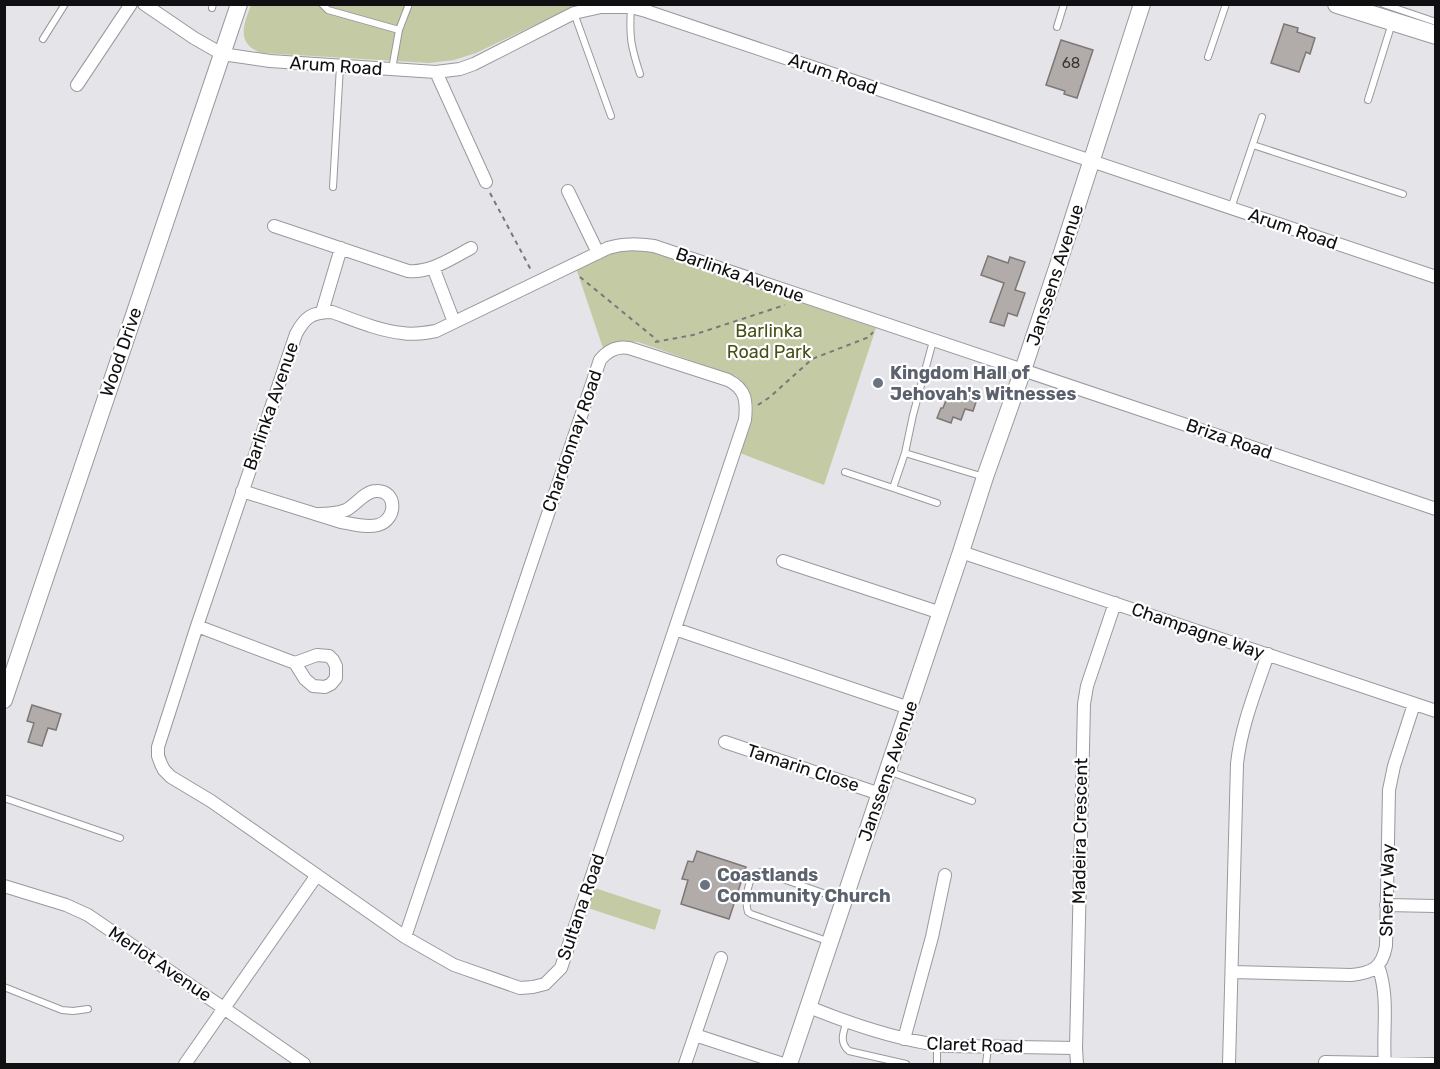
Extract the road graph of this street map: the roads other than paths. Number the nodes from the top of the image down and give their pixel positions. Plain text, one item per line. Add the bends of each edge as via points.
1 (65, 4) edge
2 (131, 4) edge
3 (144, 4) edge
4 (239, 4) edge
5 (322, 4) edge
6 (409, 4) edge
7 (1064, 4) edge
8 (1142, 4) edge
9 (1226, 4) edge
10 (1337, 4) edge
11 (1383, 4) edge
12 (631, 7) junction
13 (157, 8) edge
14 (574, 13) junction
15 (1392, 21) junction
16 (1436, 22) edge
17 (1057, 27) dead end
18 (399, 30) junction
19 (1436, 35) edge
20 (44, 39) dead end
21 (222, 54) junction
22 (1208, 57) dead end
23 (340, 66) junction
24 (392, 69) junction
25 (436, 72) junction
26 (640, 74) dead end
27 (77, 85) dead end
28 (1368, 100) dead end
29 (611, 116) dead end
30 (1262, 117) dead end
31 (1252, 145) junction
32 (1092, 161) junction
33 (486, 182) road end
34 (333, 188) dead end
35 (568, 191) dead end
36 (1403, 194) dead end
37 (1231, 208) junction
38 (274, 226) dead end
39 (341, 248) junction
40 (471, 248) dead end
41 (598, 253) junction
42 (433, 267) junction
43 (1436, 277) edge
44 (322, 312) junction
45 (454, 322) junction
46 (933, 340) junction
47 (1023, 370) junction
48 (905, 453) junction
49 (845, 472) dead end
50 (985, 477) junction
51 (893, 488) junction
52 (242, 491) junction
53 (937, 502) dead end
54 (1436, 509) edge
55 (318, 514) junction
56 (961, 552) junction
57 (783, 561) dead end
58 (1115, 603) junction
59 (940, 613) junction
60 (197, 626) junction
61 (675, 629) junction
62 (1268, 654) junction
63 (295, 663) dead end
64 (4, 700) edge
65 (1414, 704) junction
66 (909, 708) junction
67 (1436, 711) edge
68 (725, 742) dead end
69 (888, 771) junction
70 (880, 794) junction
71 (4, 798) edge
72 (972, 801) dead end
73 (120, 838) dead end
74 (317, 874) junction
75 (945, 875) dead end
76 (4, 886) edge
77 (844, 900) junction
78 (1386, 905) junction
79 (1436, 906) edge
80 (405, 937) junction
81 (830, 942) junction
82 (721, 958) dead end
83 (1380, 971) junction
84 (1232, 972) junction
85 (4, 987) edge
86 (809, 1007) junction
87 (225, 1008) junction
88 (88, 1009) dead end
89 (847, 1021) junction
90 (695, 1035) junction
91 (904, 1039) junction
92 (937, 1045) junction
93 (988, 1047) junction
94 (1076, 1048) junction
95 (1325, 1062) dead end
96 (1385, 1064) edge
97 (1436, 1064) edge
98 (185, 1065) edge
99 (304, 1065) edge
100 (685, 1065) edge
101 (783, 1065) edge
102 (789, 1065) edge
103 (906, 1065) edge
104 (937, 1065) edge
105 (986, 1065) edge
106 (1077, 1065) edge
107 (1228, 1065) edge

1 - 20 lane
2 - 27 street
3 - 13 street, Arum Road
4 - 21 street, Wood Drive
5 - 18 lane via 328,10
6 - 18 lane
7 - 17 lane
8 - 32 street, Janssens Avenue
9 - 22 lane
10 - 15 main road
11 - 16 lane
12 - 14 street, Arum Road via 601,6
12 - 26 lane via 630,40
12 - 32 street, Arum Road
13 - 21 street, Arum Road via 194,38
14 - 25 street, Arum Road via 474,64
14 - 29 lane
15 - 19 main road
15 - 28 lane
18 - 24 lane
21 - 23 street, Arum Road
21 - 64 street, Wood Drive
23 - 24 street, Arum Road
23 - 34 lane
24 - 25 street, Arum Road
25 - 33 street
30 - 31 lane
31 - 36 lane
31 - 37 lane
32 - 37 street, Arum Road
32 - 47 street, Janssens Avenue
35 - 41 street
37 - 43 street, Arum Road
38 - 39 street
39 - 42 street via 408,271
39 - 44 street
40 - 42 street
41 - 45 street, Barlinka Avenue
41 - 46 street, Barlinka Avenue via 622,244 654,246
42 - 45 street
44 - 45 street, Barlinka Avenue via 404,334 436,331
44 - 52 street, Barlinka Avenue via 310,316 296,334
46 - 47 street, Barlinka Avenue
46 - 48 lane
47 - 50 street, Janssens Avenue
47 - 54 street, Briza Road
48 - 50 lane
48 - 51 lane
49 - 51 lane
50 - 56 street, Janssens Avenue
51 - 53 lane
52 - 55 street
52 - 60 street, Barlinka Avenue
55 - 55 street via 371,526 389,518 393,505 385,492 374,491 344,511
56 - 58 street, Champagne Way
56 - 59 street, Janssens Avenue
57 - 59 street
58 - 62 street, Champagne Way
58 - 94 street, Madeira Crescent via 1084,704
59 - 66 street, Janssens Avenue
60 - 63 street
60 - 74 street, Barlinka Avenue via 158,747 161,764 171,777
61 - 66 street
61 - 80 street, Sultana Road via 561,968 545,984 520,988 454,965
61 - 80 street, Chardonnay Road via 747,404 734,383 619,348 608,351 597,365
62 - 65 street, Champagne Way
62 - 84 street via 1244,728 1237,764
65 - 67 street, Champagne Way
65 - 78 street, Sherry Way via 1389,790
66 - 69 street, Janssens Avenue
68 - 70 street, Tamarin Close
69 - 70 street, Janssens Avenue
69 - 72 lane
70 - 77 street, Janssens Avenue
71 - 73 lane
74 - 80 street, Sultana Road
74 - 87 street
75 - 91 street
76 - 87 street, Merlot Avenue via 88,915
77 - 81 street, Janssens Avenue
77 - 81 lane via 763,872 752,879 746,899 748,912
78 - 79 street
78 - 83 street, Sherry Way via 1386,946
81 - 86 street, Janssens Avenue
82 - 90 street
83 - 84 street via 1351,975
83 - 96 street via 1385,998
84 - 107 street
85 - 88 lane via 62,1010
86 - 89 street, Claret Road
86 - 102 street, Janssens Avenue
87 - 98 street
87 - 99 street, Merlot Avenue
89 - 91 street, Claret Road
89 - 103 lane via 842,1042 849,1051
90 - 100 street
90 - 101 street
91 - 92 street, Claret Road
92 - 93 street, Claret Road
92 - 104 lane
93 - 94 street, Claret Road
93 - 105 lane
94 - 106 street, Madeira Crescent
95 - 96 street
96 - 97 street

